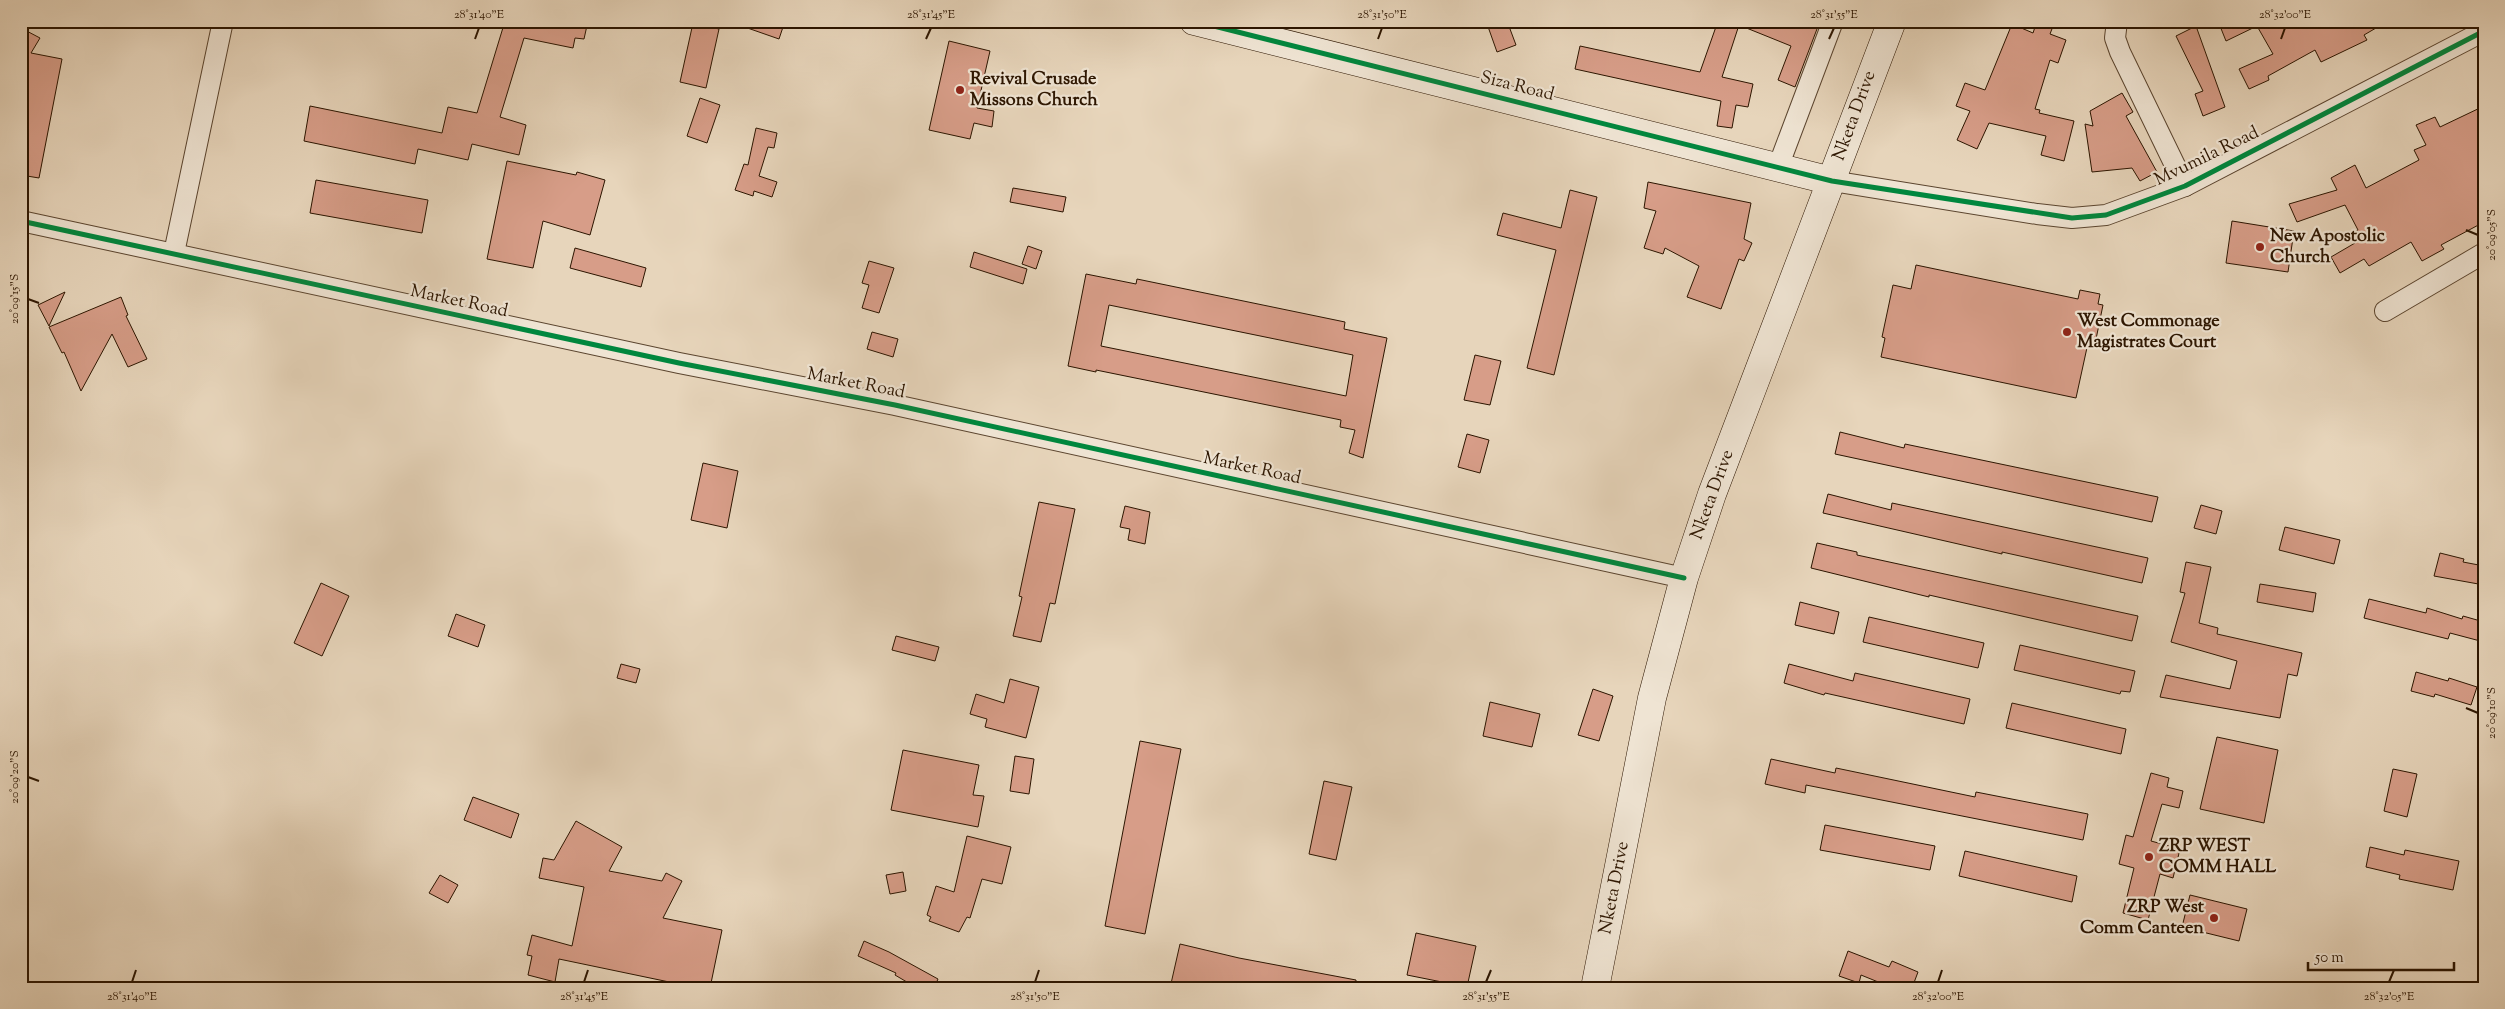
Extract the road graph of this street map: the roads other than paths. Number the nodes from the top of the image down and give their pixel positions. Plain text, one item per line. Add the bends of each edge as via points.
1 (223, 21) edge
2 (1194, 21) edge
3 (1832, 21) edge
4 (1892, 21) edge
5 (2117, 21) edge
6 (2484, 31) edge
7 (1778, 166) junction
8 (1832, 181) junction
9 (2185, 186) junction
10 (21, 221) edge
11 (174, 253) junction
12 (2484, 253) edge
13 (2385, 310) dead end
14 (1684, 578) junction
15 (1595, 988) edge

1 - 11 street
2 - 7 street, Siza Road
3 - 7 street
4 - 8 street, Nketa Drive
5 - 9 street via 2115,38 2120,52
6 - 9 street, Mvumila Road
7 - 8 street, Siza Road
8 - 9 street, Mvumila Road via 2072,218 2106,215
8 - 14 street, Nketa Drive via 1712,494
10 - 11 street, Market Road
11 - 14 street, Market Road via 669,361 895,405
12 - 13 street
14 - 15 street, Nketa Drive via 1652,698

